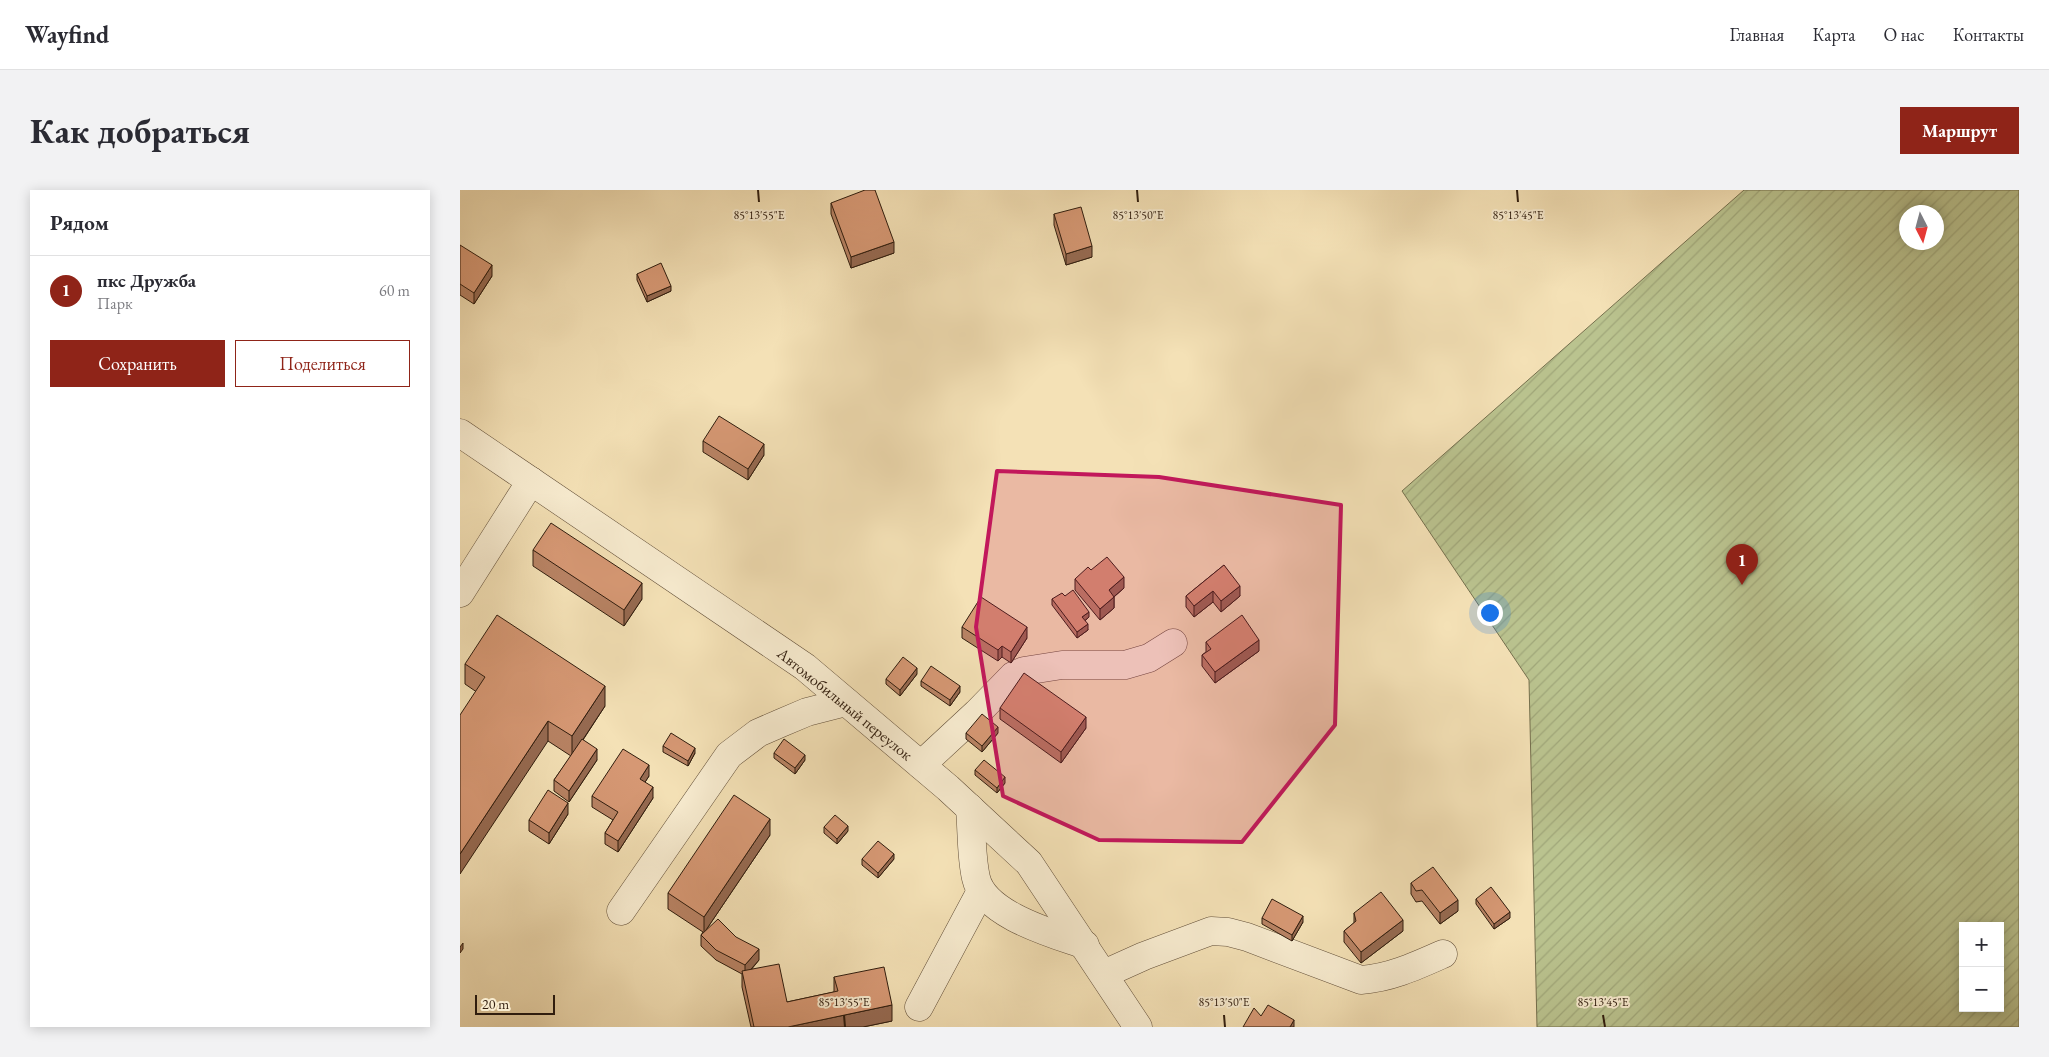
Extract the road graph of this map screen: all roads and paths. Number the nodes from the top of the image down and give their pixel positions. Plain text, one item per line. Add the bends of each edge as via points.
1 (460, 433) edge
2 (530, 481) junction
3 (460, 593) edge
4 (1172, 643) dead end
5 (846, 702) junction
6 (921, 765) junction
7 (970, 808) junction
8 (981, 890) junction
9 (621, 911) dead end
10 (1085, 945) junction
11 (1443, 954) dead end
12 (1104, 974) junction
13 (919, 1007) dead end
14 (1138, 1027) edge

1 - 2 lane, Автомобильный переулок
2 - 3 lane
2 - 5 lane, Автомобильный переулок via 805,667
4 - 6 lane via 1149,658 1125,665 1062,665 1013,676
5 - 6 lane, Автомобильный переулок
5 - 9 lane via 807,712 758,733 728,755
6 - 7 lane, Автомобильный переулок
7 - 8 lane via 976,878
7 - 10 lane, Автомобильный переулок via 1029,863
8 - 10 lane via 1012,915
8 - 13 lane
10 - 12 lane, Автомобильный переулок
11 - 12 lane via 1378,979 1361,980 1247,938 1211,931
12 - 14 lane, Автомобильный переулок

